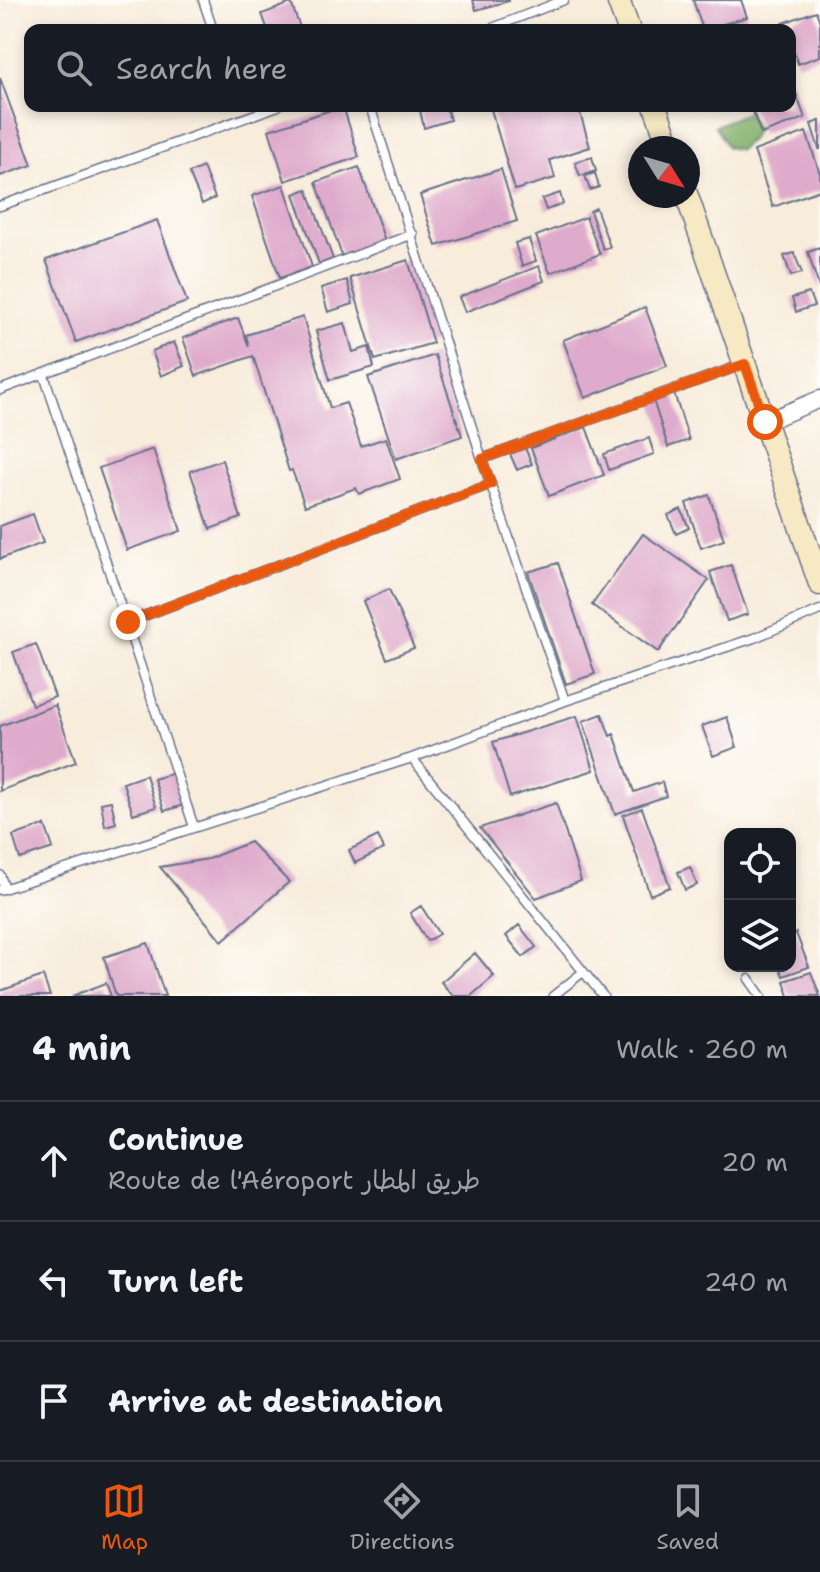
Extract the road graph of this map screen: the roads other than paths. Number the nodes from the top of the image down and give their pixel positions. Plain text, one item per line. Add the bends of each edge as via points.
1 (203, 0) edge
2 (564, 0) edge
3 (618, 0) edge
4 (211, 24) edge
5 (502, 24) edge
6 (627, 24) edge
7 (242, 112) edge
8 (259, 112) edge
9 (372, 112) edge
10 (657, 112) edge
11 (244, 117) junction
12 (666, 136) edge
13 (0, 206) edge
14 (691, 208) edge
15 (413, 234) junction
16 (745, 364) junction
17 (44, 375) junction
18 (0, 390) edge
19 (820, 399) edge
20 (765, 422) junction
21 (482, 459) junction
22 (491, 484) junction
23 (820, 584) edge
24 (820, 610) edge
25 (128, 622) junction
26 (565, 701) junction
27 (412, 758) junction
28 (194, 827) junction
29 (0, 875) edge
30 (2, 890) edge
31 (583, 972) junction
32 (749, 979) dead end
33 (553, 996) edge
34 (603, 996) edge
35 (761, 996) edge

1 - 4 lane
2 - 5 lane
3 - 6 street
7 - 11 lane
8 - 11 lane
9 - 15 lane
10 - 12 street
11 - 13 lane
14 - 16 street
15 - 17 lane
15 - 21 lane
16 - 20 street
16 - 21 lane
17 - 18 lane
17 - 25 lane
19 - 20 street
20 - 23 street
21 - 22 lane
22 - 25 lane
22 - 26 lane
24 - 26 lane via 754,638
25 - 28 lane
26 - 27 lane
27 - 28 lane
27 - 31 lane
28 - 30 lane
29 - 30 lane
31 - 33 lane
31 - 34 lane
32 - 35 lane

